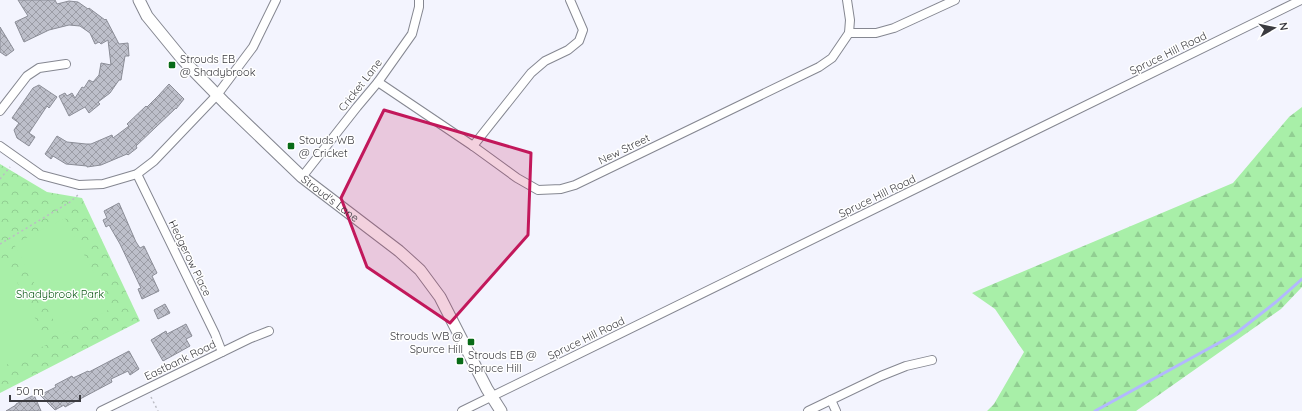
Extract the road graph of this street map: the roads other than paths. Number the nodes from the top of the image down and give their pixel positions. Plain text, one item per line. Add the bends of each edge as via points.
1 (139, 0) edge
2 (276, 0) edge
3 (419, 0) edge
4 (570, 0) edge
5 (847, 0) edge
6 (955, 0) edge
7 (1301, 0) edge
8 (849, 33) junction
9 (66, 64) dead end
10 (378, 82) junction
11 (217, 95) junction
12 (0, 111) edge
13 (0, 146) edge
14 (473, 146) junction
15 (137, 174) junction
16 (302, 177) junction
17 (269, 331) dead end
18 (222, 352) junction
19 (932, 360) dead end
20 (492, 396) junction
21 (831, 400) junction
22 (101, 411) edge
23 (462, 411) edge
24 (501, 411) edge
25 (808, 411) edge
26 (836, 411) edge

1 - 11 street, Stroud's Lane via 147,16 183,60
2 - 11 street via 253,47
3 - 10 street, Cricket Lane via 412,34
4 - 14 street via 583,30 579,41 568,50 545,61 531,73
5 - 8 street
6 - 8 street via 894,28 876,33
7 - 20 street, Spruce Hill Road
8 - 14 street, New Street via 832,58 819,67 575,185 561,189 538,190
9 - 12 street via 39,68 27,76
10 - 14 street, New Street
10 - 16 street, Cricket Lane
11 - 15 street via 154,161
11 - 16 street, Stroud's Lane
13 - 15 street via 41,175 79,185 103,184
15 - 18 street, Hedgerow Place
16 - 20 street, Stroud's Lane via 420,270 440,297
17 - 18 street, Eastbank Road
18 - 22 street, Eastbank Road
19 - 21 street via 906,366
20 - 23 street, Spruce Hill Road
20 - 24 street, Stroud's Lane
21 - 25 street
21 - 26 street

